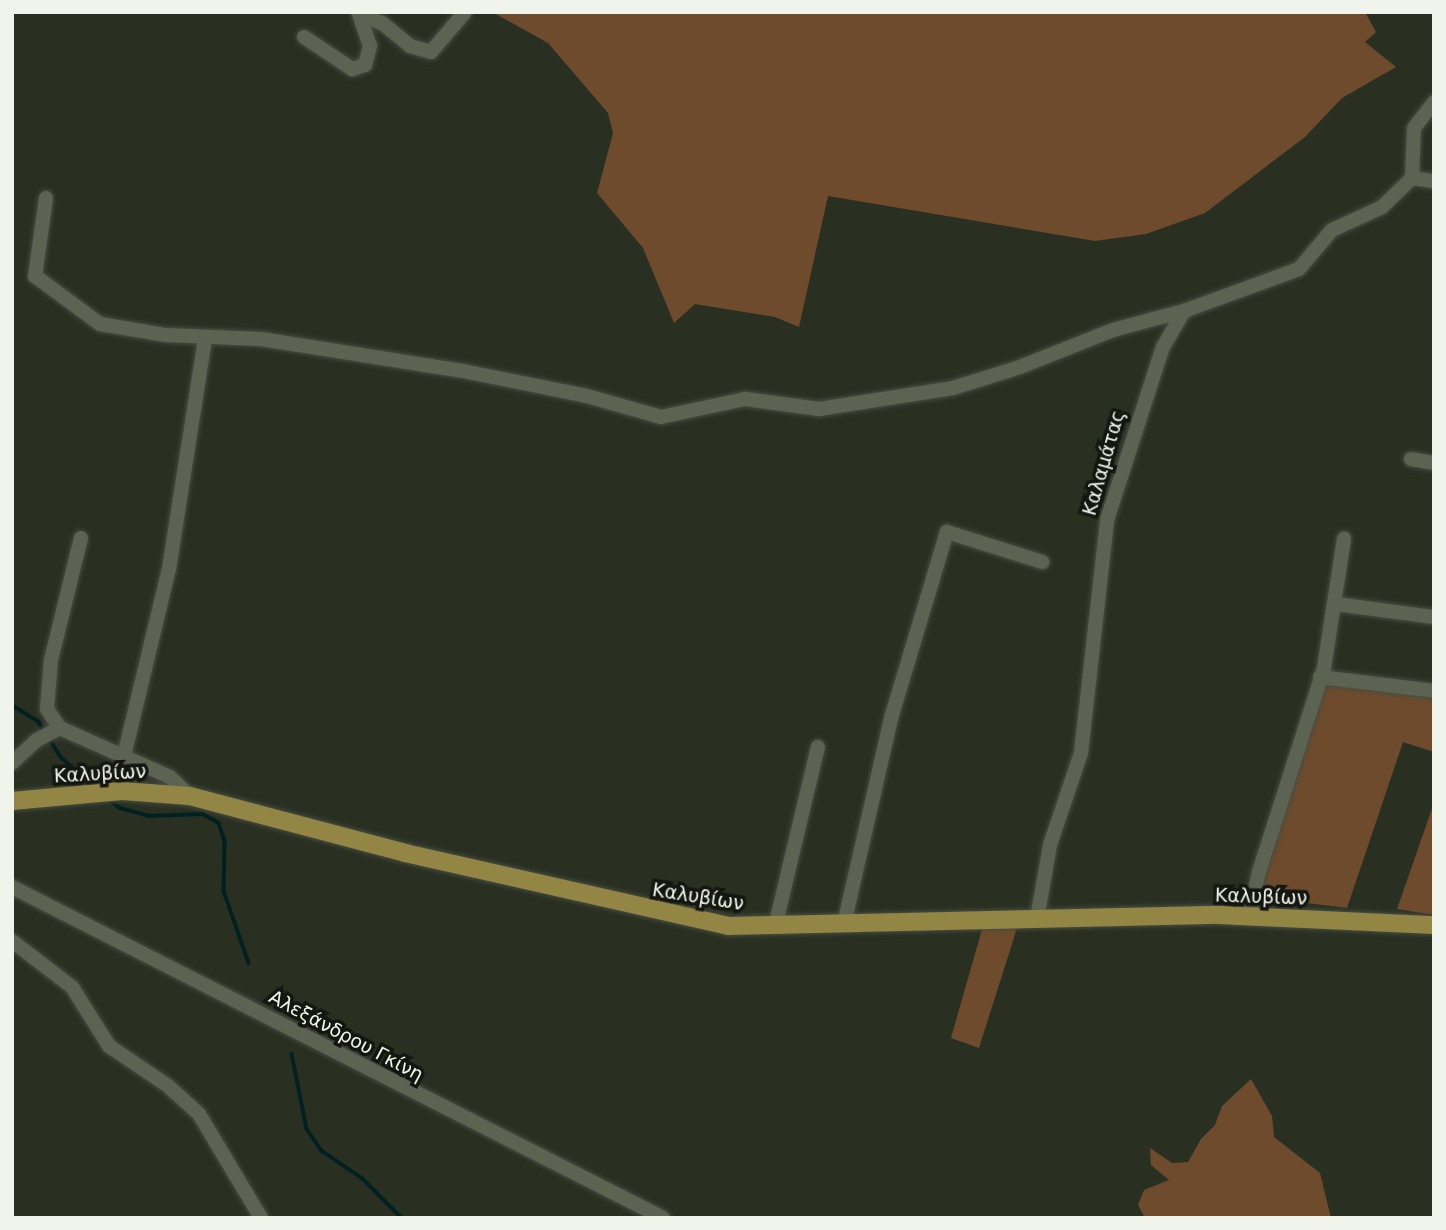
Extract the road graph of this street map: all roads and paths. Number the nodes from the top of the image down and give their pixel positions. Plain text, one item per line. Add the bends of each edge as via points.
1 (465, 12) edge
2 (360, 14) edge
3 (304, 37) dead end
4 (1434, 102) edge
5 (1412, 178) junction
6 (1434, 181) edge
7 (46, 198) dead end
8 (1184, 311) junction
9 (205, 338) junction
10 (1411, 460) dead end
11 (1434, 463) edge
12 (81, 538) dead end
13 (1344, 539) dead end
14 (1042, 562) dead end
15 (1336, 604) junction
16 (1434, 617) edge
17 (1320, 677) junction
18 (1434, 691) edge
19 (56, 729) junction
20 (818, 747) dead end
21 (124, 755) junction
22 (12, 763) edge
23 (117, 791) junction
24 (190, 796) junction
25 (12, 801) edge
26 (12, 887) edge
27 (1250, 917) junction
28 (1037, 919) junction
29 (844, 924) junction
30 (1434, 925) edge
31 (775, 927) junction
32 (12, 941) edge
33 (261, 1218) edge
34 (663, 1218) edge

1 - 2 street via 431,52 410,46 382,23
2 - 3 street via 370,46 365,65 352,69
4 - 5 street via 1414,128
5 - 6 street
5 - 8 street via 1382,207 1332,230 1299,269
7 - 9 street via 35,276 100,324
8 - 9 street via 1113,330 953,388 819,409 745,399 661,417 587,396 463,371 261,340
8 - 28 street, Καλαμάτας via 1163,347 1141,404 1107,520 1081,753 1050,845
9 - 21 street via 169,569
10 - 11 street
12 - 19 street via 47,694 47,709
13 - 15 street
14 - 29 street via 947,532 892,715
15 - 16 street
15 - 17 street
17 - 18 street
17 - 27 street via 1259,872
19 - 21 street
19 - 22 street
20 - 31 street
21 - 23 street
21 - 24 street via 170,777
23 - 24 main road, Καλυβίων
23 - 25 main road, Καλυβίων
24 - 31 main road, Καλυβίων via 405,853 700,922
26 - 34 street, Αλεξάνδρου Γκίνη
27 - 28 main road, Καλυβίων
27 - 30 main road, Καλυβίων
28 - 29 main road, Καλυβίων
29 - 31 main road, Καλυβίων
32 - 33 street via 72,987 109,1046 168,1086 199,1114

